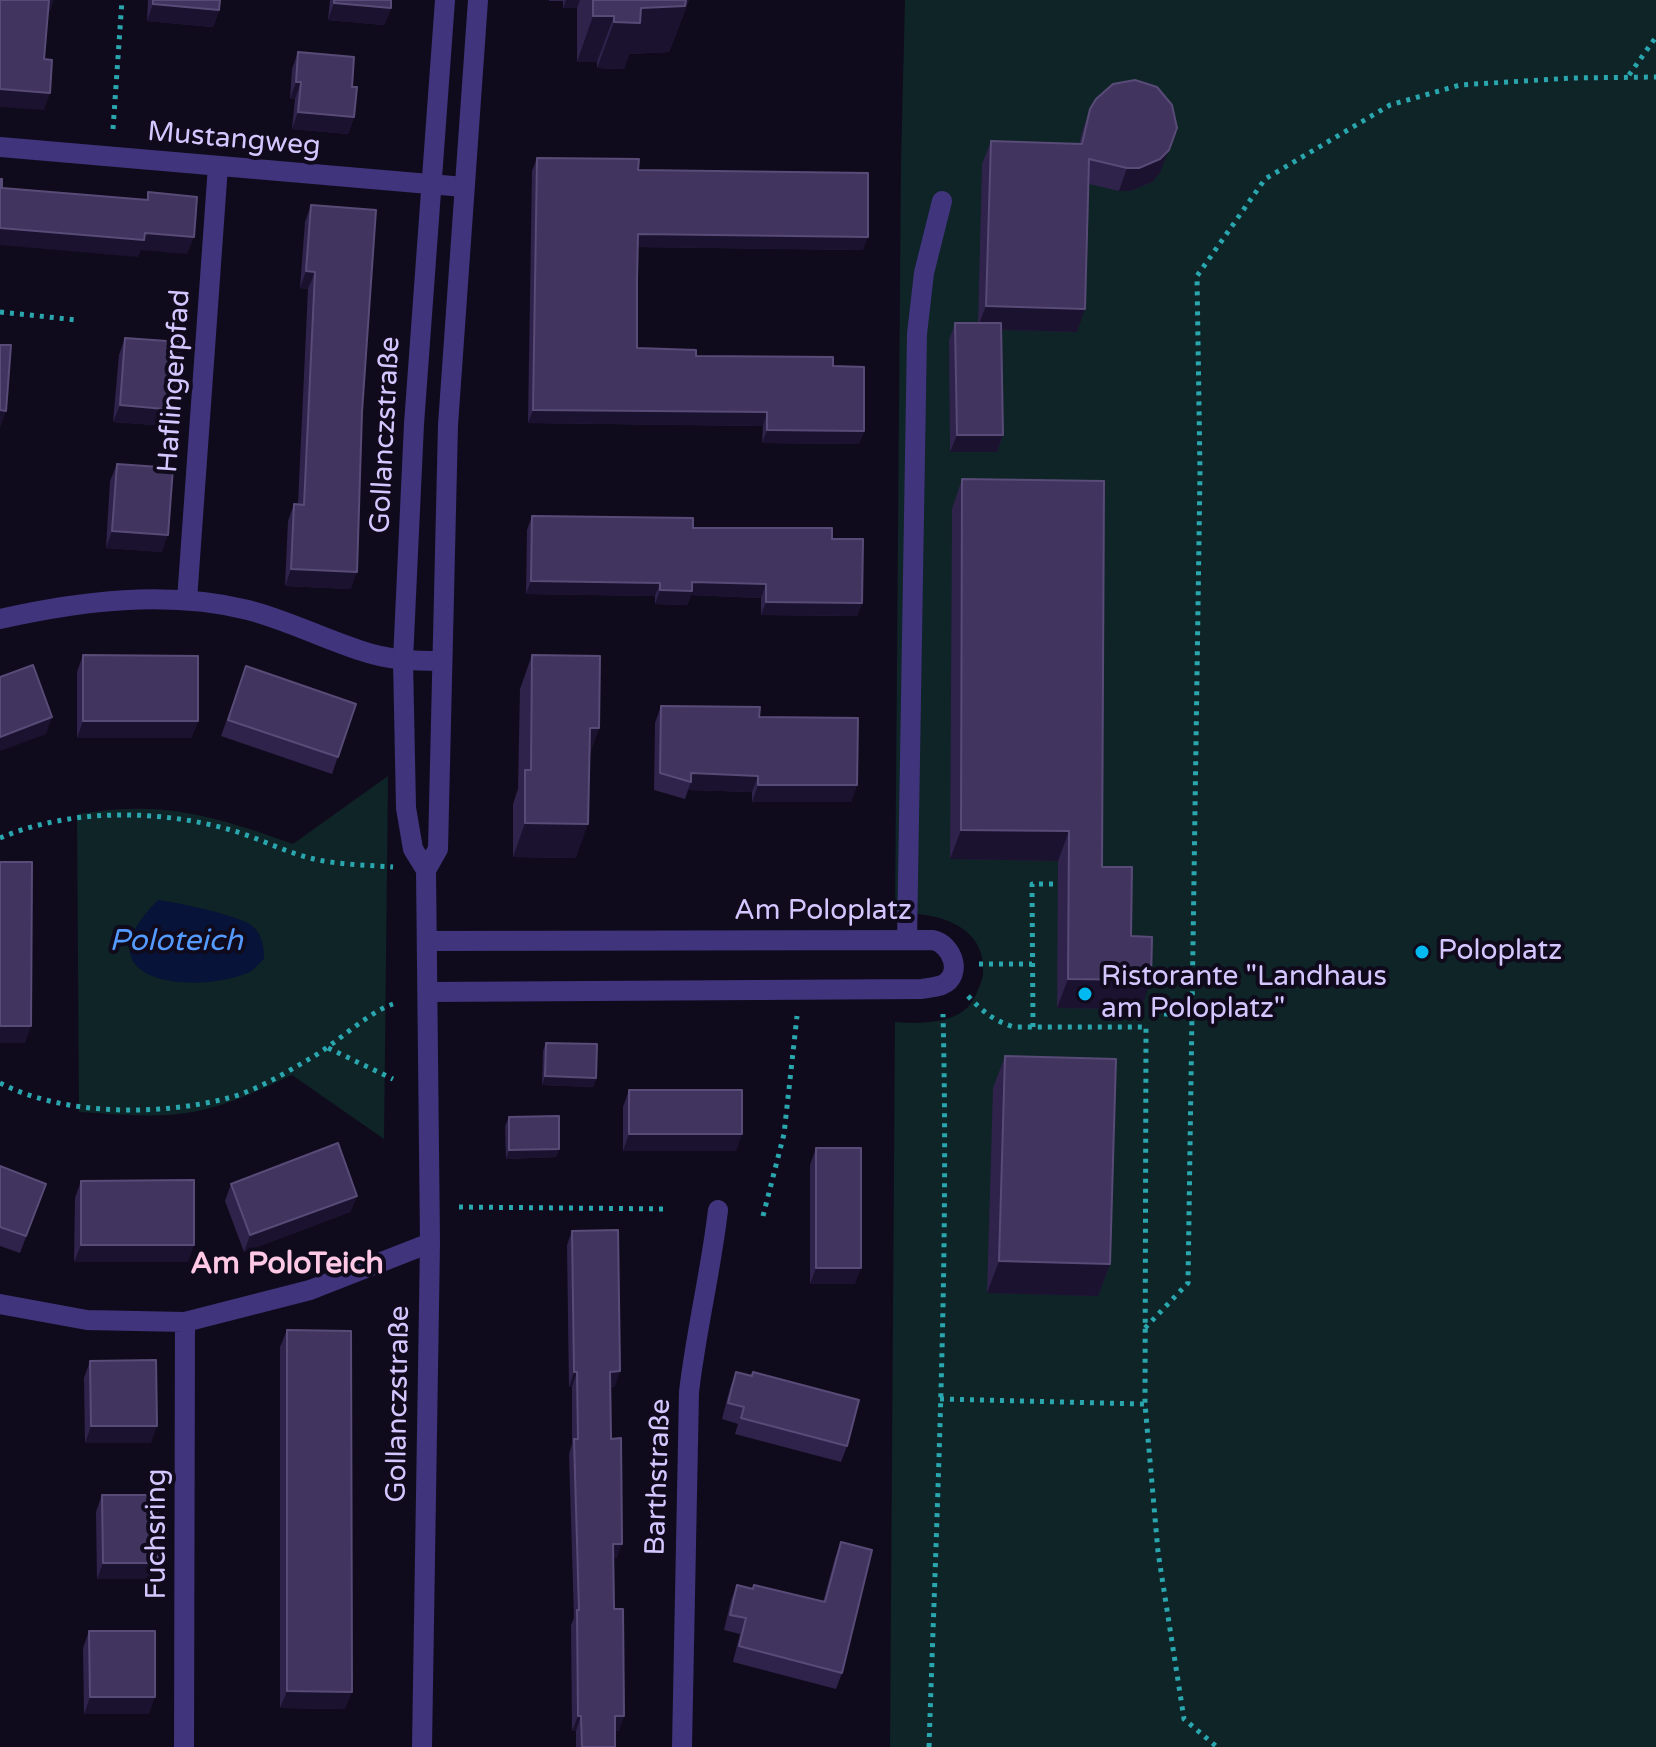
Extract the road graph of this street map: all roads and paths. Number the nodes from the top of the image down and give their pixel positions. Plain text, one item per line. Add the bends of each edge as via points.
1 (122, 0) edge
2 (445, 0) edge
3 (478, 0) edge
4 (1656, 37) edge
5 (1629, 76) junction
6 (1656, 77) edge
7 (0, 147) edge
8 (110, 158) junction
9 (218, 166) junction
10 (430, 185) junction
11 (464, 187) junction
12 (942, 201) dead end
13 (0, 312) edge
14 (77, 320) dead end
15 (187, 600) junction
16 (0, 619) edge
17 (403, 660) junction
18 (441, 661) junction
19 (0, 838) edge
20 (393, 867) dead end
21 (426, 870) junction
22 (1074, 884) edge
23 (907, 940) junction
24 (427, 941) junction
25 (1007, 964) dead end
26 (1032, 964) junction
27 (943, 985) junction
28 (799, 989) junction
29 (428, 992) junction
30 (975, 1003) dead end
31 (393, 1004) dead end
32 (1164, 1014) dead end
33 (1193, 1014) junction
34 (1033, 1027) junction
35 (328, 1048) junction
36 (393, 1079) dead end
37 (0, 1083) edge
38 (459, 1207) dead end
39 (669, 1209) dead end
40 (718, 1210) dead end
41 (763, 1216) dead end
42 (430, 1243) junction
43 (0, 1304) edge
44 (185, 1322) junction
45 (1145, 1328) junction
46 (940, 1399) junction
47 (1145, 1404) junction
48 (184, 1747) edge
49 (422, 1747) edge
50 (682, 1747) edge
51 (929, 1747) edge
52 (1217, 1747) edge

1 - 8 path
2 - 10 street, Gollanczstraße
3 - 11 street, Gollanczstraße
4 - 5 path
5 - 6 path
5 - 33 path via 1460,85 1390,105 1265,179 1197,276 1200,472
7 - 8 street, Mustangweg
8 - 9 street, Mustangweg
9 - 10 street, Mustangweg
9 - 15 street, Haflingerpfad
10 - 11 street, Mustangweg
10 - 17 street, Gollanczstraße
11 - 18 street, Gollanczstraße via 448,425
12 - 23 street via 924,273 917,334
13 - 14 path
15 - 16 street via 117,601
15 - 17 street via 247,610 363,652
17 - 18 street
17 - 21 street, Gollanczstraße via 406,808 413,849
18 - 21 street, Gollanczstraße via 438,849
19 - 20 path via 34,826 140,815 200,822 315,859
21 - 24 street, Gollanczstraße
22 - 26 path via 1032,884
23 - 24 street, Am Poloplatz
23 - 27 street, Am Poloplatz via 933,940 949,949 954,964
24 - 29 street, Gollanczstraße
25 - 26 path
26 - 34 path
27 - 28 street
27 - 46 path
28 - 29 street
28 - 41 path via 784,1134
29 - 42 street, Gollanczstraße
30 - 34 path via 1000,1022
31 - 35 path
32 - 33 path
33 - 45 path via 1188,1283
34 - 45 path via 1146,1027
35 - 36 path
35 - 37 path via 231,1097 154,1110 69,1104 22,1094
38 - 39 path
40 - 50 street, Barthstraße via 689,1392
42 - 44 street via 310,1290
42 - 49 street, Gollanczstraße
43 - 44 street via 87,1320
44 - 48 street, Fuchsring
45 - 47 path
46 - 47 path
46 - 51 path
47 - 52 path via 1158,1552 1184,1719

